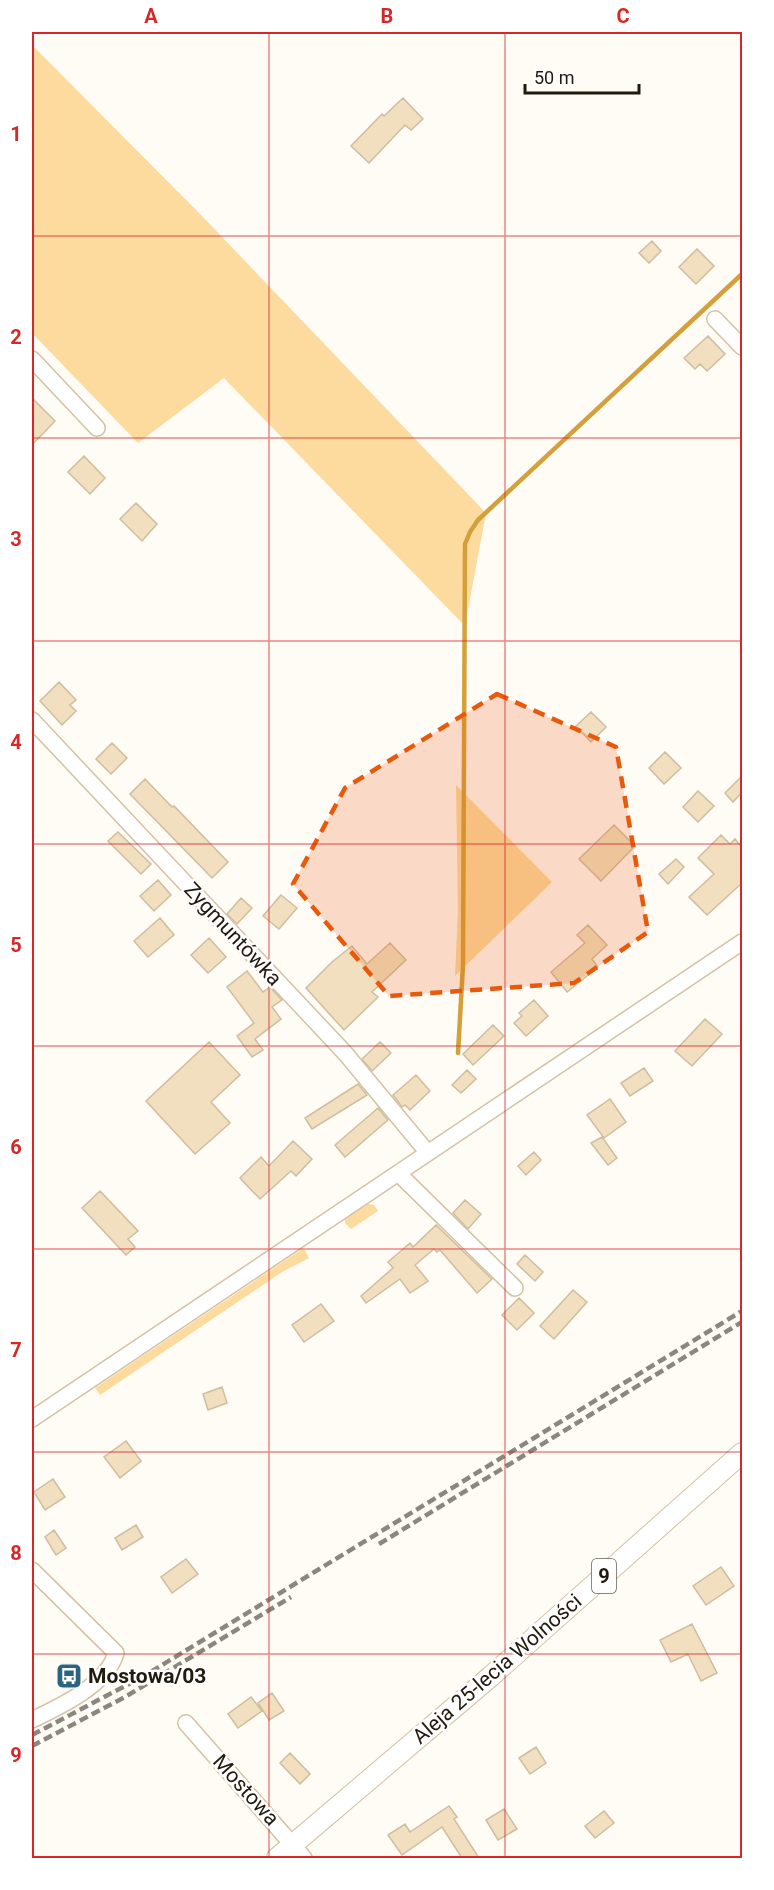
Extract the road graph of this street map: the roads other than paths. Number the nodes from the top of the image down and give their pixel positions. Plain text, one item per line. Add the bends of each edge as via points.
1 (715, 319) dead end
2 (742, 347) edge
3 (32, 359) edge
4 (97, 428) dead end
5 (32, 720) edge
6 (742, 942) edge
7 (429, 1153) junction
8 (398, 1173) junction
9 (515, 1288) dead end
10 (32, 1419) edge
11 (742, 1453) edge
12 (32, 1570) edge
13 (32, 1720) edge
14 (186, 1723) dead end
15 (298, 1851) edge
16 (277, 1858) edge

1 - 2 street
3 - 4 street
5 - 7 street, Zygmuntówka via 345,1053
6 - 7 street
7 - 8 street
8 - 9 street
8 - 10 street
11 - 15 main road, Aleja 25-lecia Wolności / 9
12 - 13 street via 116,1653 113,1663 95,1682
14 - 15 street, Mostowa
15 - 16 main road, Aleja 25-lecia Wolności / 9

